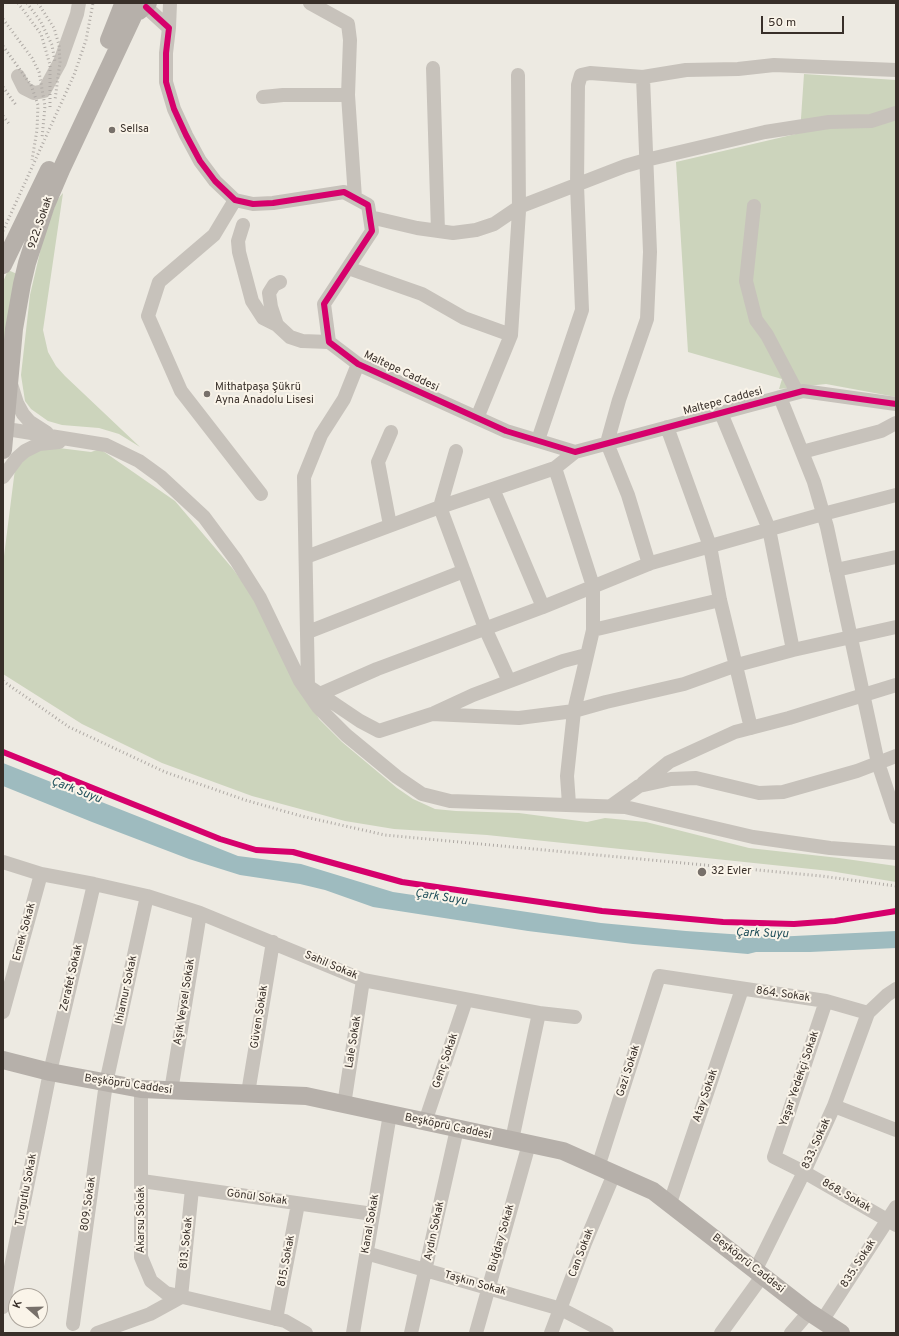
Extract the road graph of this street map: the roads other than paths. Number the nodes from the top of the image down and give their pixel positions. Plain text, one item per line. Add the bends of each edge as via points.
1 (79, 3) edge
2 (170, 3) edge
3 (310, 3) edge
4 (134, 6) edge
5 (169, 28) junction
6 (433, 68) dead end
7 (896, 70) edge
8 (518, 75) dead end
9 (18, 76) dead end
10 (643, 77) junction
11 (348, 95) junction
12 (263, 97) dead end
13 (896, 113) edge
14 (646, 160) junction
15 (577, 185) junction
16 (355, 198) junction
17 (235, 200) junction
18 (754, 206) dead end
19 (519, 207) junction
20 (370, 218) junction
21 (243, 225) dead end
22 (438, 231) junction
23 (3, 265) edge
24 (348, 268) junction
25 (280, 282) dead end
26 (277, 326) junction
27 (511, 335) junction
28 (329, 342) junction
29 (358, 364) junction
30 (10, 374) junction
31 (797, 392) junction
32 (780, 397) junction
33 (896, 404) edge
34 (722, 413) junction
35 (477, 418) junction
36 (896, 423) edge
37 (667, 427) junction
38 (4, 432) edge
39 (391, 432) dead end
40 (51, 435) junction
41 (538, 440) junction
42 (90, 442) junction
43 (607, 444) junction
44 (3, 446) edge
45 (3, 450) edge
46 (456, 451) dead end
47 (575, 452) junction
48 (802, 452) junction
49 (555, 468) junction
50 (3, 477) edge
51 (494, 489) junction
52 (261, 494) dead end
53 (896, 495) edge
54 (440, 507) junction
55 (823, 514) junction
56 (390, 525) junction
57 (769, 529) junction
58 (710, 546) junction
59 (306, 557) junction
60 (896, 557) edge
61 (649, 564) junction
62 (836, 570) junction
63 (464, 571) junction
64 (593, 586) junction
65 (720, 600) junction
66 (544, 607) junction
67 (896, 627) edge
68 (485, 628) junction
69 (593, 630) junction
70 (308, 632) junction
71 (850, 638) junction
72 (794, 650) junction
73 (586, 655) junction
74 (736, 665) junction
75 (509, 681) junction
76 (304, 684) junction
77 (896, 686) edge
78 (320, 694) junction
79 (863, 694) junction
80 (574, 711) junction
81 (432, 714) junction
82 (751, 728) junction
83 (895, 758) edge
84 (878, 763) junction
85 (639, 786) junction
86 (569, 804) junction
87 (611, 806) junction
88 (896, 817) edge
89 (896, 853) edge
90 (3, 862) edge
91 (41, 874) junction
92 (94, 884) junction
93 (147, 896) junction
94 (200, 913) junction
95 (273, 942) junction
96 (659, 976) joint
97 (363, 980) junction
98 (742, 989) junction
99 (896, 989) edge
100 (466, 1000) junction
101 (826, 1001) junction
102 (3, 1012) edge
103 (539, 1013) junction
104 (868, 1013) junction
105 (575, 1017) dead end
106 (3, 1060) edge
107 (50, 1072) junction
108 (106, 1084) junction
109 (141, 1089) junction
110 (171, 1091) junction
111 (248, 1093) junction
112 (344, 1105) junction
113 (834, 1106) junction
114 (390, 1114) junction
115 (425, 1122) junction
116 (457, 1129) junction
117 (896, 1130) edge
118 (520, 1142) junction
119 (774, 1157) joint
120 (598, 1167) junction
121 (804, 1172) junction
122 (614, 1174) junction
123 (142, 1181) junction
124 (192, 1189) junction
125 (670, 1203) junction
126 (298, 1204) junction
127 (896, 1207) edge
128 (373, 1214) junction
129 (892, 1223) edge
130 (366, 1253) junction
131 (426, 1270) junction
132 (759, 1272) junction
133 (488, 1288) junction
134 (181, 1297) junction
135 (3, 1307) edge
136 (561, 1309) junction
137 (816, 1316) junction
138 (276, 1319) junction
139 (73, 1324) dead end
140 (98, 1333) edge
141 (306, 1333) edge
142 (353, 1333) edge
143 (411, 1333) edge
144 (476, 1333) edge
145 (551, 1333) edge
146 (608, 1333) edge
147 (722, 1333) edge
148 (791, 1333) edge
149 (841, 1333) edge

1 - 9 street via 60,62 44,91 34,93 24,88
2 - 5 street
3 - 11 street via 348,24
4 - 5 street
4 - 23 main road, 922. Sokak via 73,119
4 - 30 main road, 922. Sokak via 61,170 37,231 22,284
5 - 17 street via 166,82 174,109 200,161 215,181
6 - 22 street
7 - 10 street via 774,65 686,70
8 - 19 street
10 - 14 street
10 - 15 street via 581,75 578,84
11 - 12 street
11 - 16 street
13 - 14 street via 871,121 829,122 765,132
14 - 15 street
14 - 43 street via 650,252 647,319
15 - 19 street
15 - 41 street via 582,310
16 - 17 street via 344,192 273,203 253,204
16 - 20 street via 368,205
17 - 52 street via 214,235 159,282 148,316 181,391
18 - 31 street via 746,281 756,320 767,335
19 - 22 street via 494,224 476,230 453,233
19 - 27 street
20 - 22 street
20 - 24 street via 372,231
21 - 26 street via 238,242 239,252 252,301 263,318
24 - 27 street via 422,294 464,318
24 - 28 street via 324,304
25 - 26 street via 274,285 269,293
26 - 28 street via 290,337 302,341
27 - 35 street
28 - 29 street, Maltepe Caddesi
29 - 35 street, Maltepe Caddesi
29 - 59 street via 344,399 321,435 304,477
30 - 38 main road, 922. Sokak
30 - 40 street via 12,392 23,414 30,422
31 - 32 street, Maltepe Caddesi
31 - 33 street, Maltepe Caddesi
32 - 34 street, Maltepe Caddesi
32 - 48 street
34 - 37 street, Maltepe Caddesi
34 - 57 street
35 - 41 street, Maltepe Caddesi via 506,431
36 - 48 street via 880,431
37 - 43 street, Maltepe Caddesi
37 - 58 street
38 - 40 street
38 - 44 main road, 922. Sokak
39 - 56 street via 378,462
40 - 42 street
41 - 47 street, Maltepe Caddesi
42 - 50 street via 39,444 21,454
42 - 76 street via 106,445 139,461 161,477 204,517 260,598
43 - 47 street, Maltepe Caddesi
43 - 61 street via 628,494
44 - 45 main road, 922. Sokak
46 - 54 street
47 - 49 street
48 - 55 street
49 - 51 street
49 - 64 street
51 - 54 street
51 - 66 street
53 - 55 street
54 - 56 street
54 - 63 street
55 - 57 street
55 - 62 street
56 - 59 street
57 - 58 street
57 - 72 street
58 - 61 street
58 - 65 street
59 - 70 street
60 - 62 street
61 - 64 street
62 - 71 street
63 - 68 street
63 - 70 street
64 - 66 street
64 - 69 street
65 - 69 street
65 - 74 street
66 - 68 street
67 - 71 street
68 - 75 street
68 - 78 street
69 - 73 street
70 - 76 street
71 - 72 street
71 - 79 street
72 - 74 street
73 - 75 street via 563,660
73 - 80 street
74 - 80 street via 684,684
74 - 82 street
75 - 81 street
76 - 78 street
76 - 86 street via 318,707 346,735 396,777 422,794 450,801
77 - 79 street
78 - 81 street via 379,731
79 - 82 street
79 - 84 street
80 - 81 street via 519,718
80 - 86 street via 567,776
82 - 85 street via 735,732 669,762
83 - 84 street
84 - 85 street via 784,792 759,793 696,778 671,778
84 - 88 street
85 - 87 street
86 - 87 street
87 - 89 street via 625,807 752,837 830,848
90 - 91 street, Sahil Sokak
91 - 92 street, Sahil Sokak
91 - 102 street, Emek Sokak
92 - 93 street, Sahil Sokak
92 - 107 street, Zerafet Sokak
93 - 94 street, Sahil Sokak
93 - 108 street, Ihlamur Sokak
94 - 95 street, Sahil Sokak
94 - 110 street, Aşık Veysel Sokak
95 - 97 street, Sahil Sokak
95 - 111 street, Güven Sokak
96 - 98 street, 864. Sokak
96 - 120 street, Gazi Sokak
97 - 100 street, Sahil Sokak
97 - 112 street, Lale Sokak
98 - 101 street, 864. Sokak
98 - 125 street, Atay Sokak
99 - 104 street
100 - 103 street, Sahil Sokak
100 - 115 street, Genç Sokak
101 - 104 street, 864. Sokak
101 - 119 street, Yaşar Yedekçi Sokak
103 - 105 street, Sahil Sokak
103 - 118 street
104 - 113 street, 833. Sokak
106 - 107 main road, Beşköprü Caddesi
107 - 108 main road, Beşköprü Caddesi
107 - 135 street, Turgutlu Sokak
108 - 109 main road, Beşköprü Caddesi
108 - 139 street, 809. Sokak
109 - 110 main road, Beşköprü Caddesi
109 - 123 street, Akarsu Sokak
110 - 111 main road, Beşköprü Caddesi
111 - 112 main road, Beşköprü Caddesi via 306,1096
112 - 114 main road, Beşköprü Caddesi
113 - 117 street
113 - 121 street, 833. Sokak
114 - 115 main road, Beşköprü Caddesi
114 - 128 street, Kanal Sokak
115 - 116 main road, Beşköprü Caddesi
116 - 118 main road, Beşköprü Caddesi
116 - 131 street, Aydın Sokak
118 - 120 main road, Beşköprü Caddesi via 563,1151
118 - 133 street, Buğday Sokak
119 - 121 street, 868. Sokak
120 - 122 main road, Beşköprü Caddesi
121 - 129 street, 868. Sokak
121 - 132 street, 833. Sokak
122 - 125 main road, Beşköprü Caddesi via 653,1191
122 - 136 street, Can Sokak
123 - 124 street, Gönül Sokak
123 - 134 street, Akarsu Sokak via 141,1257 152,1281 166,1293
124 - 126 street, Gönül Sokak
124 - 134 street, 813. Sokak
125 - 132 main road, Beşköprü Caddesi
126 - 128 street, Gönül Sokak
126 - 138 street, 815. Sokak
127 - 129 street, 835. Sokak
128 - 130 street, Kanal Sokak
129 - 137 street, 835. Sokak
130 - 131 street, Taşkın Sokak
130 - 142 street, Kanal Sokak
131 - 133 street, Taşkın Sokak
131 - 143 street, Aydın Sokak
132 - 137 main road, Beşköprü Caddesi
132 - 147 street, 833. Sokak
133 - 136 street, Taşkın Sokak
133 - 144 street, Buğday Sokak
134 - 138 street, Akarsu Sokak
134 - 140 street via 150,1314
136 - 145 street, Can Sokak
136 - 146 street, Taşkın Sokak
137 - 148 street, 835. Sokak
137 - 149 main road, Beşköprü Caddesi
138 - 141 street, Akarsu Sokak

